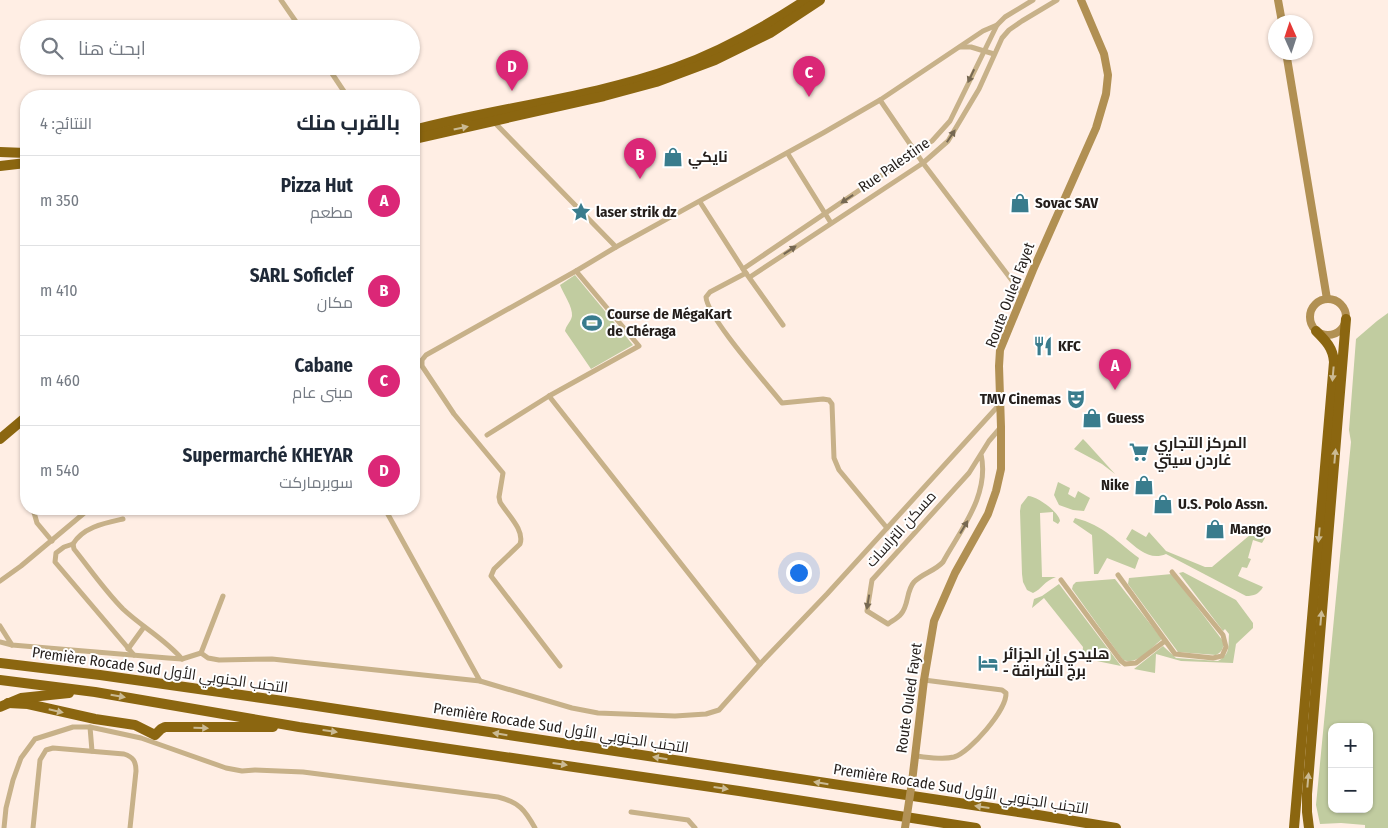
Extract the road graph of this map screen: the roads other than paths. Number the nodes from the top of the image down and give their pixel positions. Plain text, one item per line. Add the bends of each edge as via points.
1 (282, 0) edge
2 (806, 0) edge
3 (820, 0) edge
4 (1033, 0) edge
5 (1057, 0) edge
6 (1081, 0) edge
7 (1278, 0) edge
8 (1281, 15) edge
9 (295, 20) edge
10 (996, 25) junction
11 (959, 47) junction
12 (983, 51) junction
13 (994, 54) junction
14 (1287, 60) edge
15 (333, 75) edge
16 (343, 90) edge
17 (880, 100) junction
18 (493, 121) junction
19 (420, 129) edge
20 (420, 138) edge
21 (0, 152) edge
22 (916, 152) junction
23 (20, 153) edge
24 (788, 154) junction
25 (0, 161) edge
26 (923, 162) junction
27 (20, 163) edge
28 (20, 164) edge
29 (0, 166) edge
30 (700, 202) junction
31 (825, 214) junction
32 (831, 223) junction
33 (616, 247) junction
34 (576, 271) junction
35 (746, 273) junction
36 (1022, 295) junction
37 (1327, 299) junction
38 (1346, 319) junction
39 (783, 325) dead end
40 (1316, 331) junction
41 (549, 396) junction
42 (1000, 405) junction
43 (20, 422) edge
44 (1001, 427) junction
45 (487, 435) dead end
46 (0, 439) edge
47 (981, 454) junction
48 (36, 515) edge
49 (82, 515) edge
50 (388, 515) edge
51 (123, 519) dead end
52 (887, 528) junction
53 (52, 541) junction
54 (73, 544) junction
55 (1172, 572) dead end
56 (1118, 575) dead end
57 (1061, 580) dead end
58 (0, 581) edge
59 (223, 596) dead end
60 (0, 626) edge
61 (144, 627) junction
62 (1165, 641) junction
63 (0, 642) edge
64 (12, 645) junction
65 (128, 649) junction
66 (201, 653) junction
67 (135, 656) junction
68 (0, 658) edge
69 (182, 659) junction
70 (0, 663) edge
71 (760, 664) junction
72 (560, 666) dead end
73 (100, 675) junction
74 (0, 680) edge
75 (924, 680) junction
76 (480, 682) junction
77 (95, 692) junction
78 (4, 705) edge
79 (1308, 715) junction
80 (90, 727) junction
81 (299, 727) junction
82 (154, 738) junction
83 (92, 751) junction
84 (915, 756) junction
85 (631, 812) dead end
86 (4, 828) edge
87 (33, 828) edge
88 (130, 828) edge
89 (535, 828) edge
90 (696, 828) edge
91 (905, 828) edge
92 (976, 828) edge
93 (1116, 828) edge
94 (1294, 828) edge
95 (1309, 828) edge

1 - 9 street
2 - 19 highway via 742,39 676,68 621,84
3 - 18 highway via 770,32 686,71 632,89
4 - 10 street, Rue Palestine
5 - 13 street, Rue Palestine via 1010,30
6 - 36 main road, Route Ouled Fayet via 1104,54 1108,75 1106,94 1096,128
7 - 8 main road
10 - 11 street
10 - 12 street, Rue Palestine
11 - 12 street
11 - 17 street
12 - 13 street
12 -> 22 street, Rue Palestine via 950,121 932,141
26 -> 13 street, Rue Palestine via 948,141 979,89
14 - 37 main road
15 - 16 street
17 - 22 street
17 - 24 street
20 -> 18 highway
18 - 33 street
21 - 23 highway
22 - 26 street
22 -> 31 street, Rue Palestine
24 - 30 street
24 - 31 street
25 - 27 highway
26 - 32 street, Rue Palestine
26 - 36 street
28 - 29 highway
30 - 33 street
30 - 35 street
31 - 32 street
31 - 35 street, Rue Palestine
35 -> 32 street, Rue Palestine
33 - 34 street
34 - 41 street via 640,346
34 - 72 street via 422,360 422,366 454,414 502,473 500,502 522,539 491,576
35 - 39 street
35 - 52 street via 710,292 706,297 710,308 782,403 830,400 834,458 839,470
36 - 42 main road, Route Ouled Fayet via 1000,350
37 - 38 main road via 1343,307
37 - 40 main road via 1312,308 1310,320
38 - 40 main road via 1341,330 1334,334
79 -> 38 highway
40 -> 79 highway via 1330,346 1334,362
41 - 45 street
41 - 71 street
42 - 44 main road, Route Ouled Fayet
42 - 52 street
43 - 46 highway
44 - 47 street, مسكن التراسات
44 - 75 main road, Route Ouled Fayet via 996,491 988,514 955,573 934,621
47 -> 47 street, مسكن التراسات via 969,473 872,580 867,611 888,624 901,614 914,582 943,562 977,501 983,473
48 - 53 street via 40,529
49 - 53 street
50 - 76 street
51 - 54 street via 88,530
52 - 71 street
53 - 58 street
54 - 61 street via 123,609
54 - 65 street via 56,553 55,562
55 - 62 street via 1226,640 1226,647 1219,658 1179,655
56 - 62 street
57 - 62 street via 1125,664 1136,663
59 - 66 street
60 - 64 street
61 - 65 street
61 - 69 street
63 - 64 street
64 - 67 street
65 - 67 street
66 - 69 street
66 - 76 street via 219,660 272,659
67 - 69 street
68 - 73 highway
70 - 73 highway, Première Rocade Sud التجنب الجنوبي الأول
71 - 76 street via 719,710 693,716 598,713
93 -> 73 highway, Première Rocade Sud التجنب الجنوبي الأول
74 - 77 highway, Première Rocade Sud التجنب الجنوبي الأول
75 - 84 main road, Route Ouled Fayet
75 - 84 street via 1002,690 1006,696 1004,706 964,753 952,758
77 - 78 highway via 39,695
77 -> 81 highway, Première Rocade Sud التجنب الجنوبي الأول
78 -> 82 highway via 28,704 136,726
79 - 94 highway
95 -> 79 highway
80 - 82 street
80 - 83 street
80 - 86 street via 73,728 35,739 12,780
82 -> 81 highway via 165,727
81 -> 92 highway, Première Rocade Sud التجنب الجنوبي الأول
82 - 89 street via 226,768 242,771 302,772 498,797 519,805
83 - 87 street via 53,748 42,754
83 - 88 street via 124,754 134,760 136,771
84 - 91 main road, Route Ouled Fayet, bridge
85 - 90 street via 688,820

